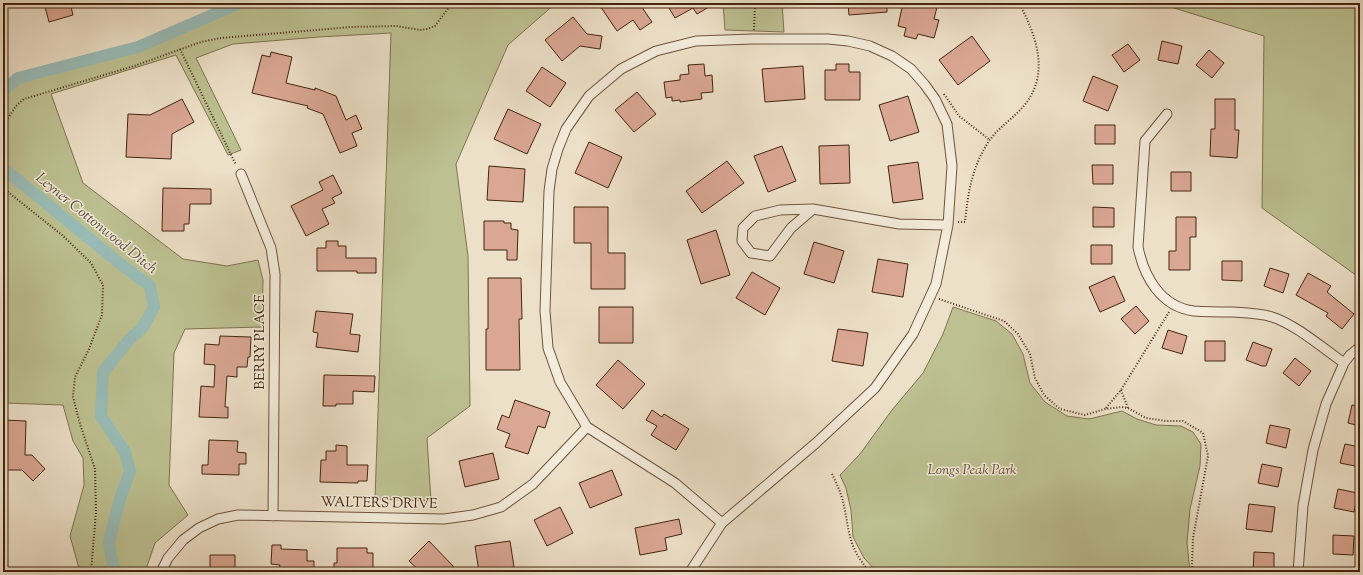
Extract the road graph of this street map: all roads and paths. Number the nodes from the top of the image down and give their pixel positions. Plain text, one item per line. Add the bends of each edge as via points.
1 (452, 3) edge
2 (755, 3) edge
3 (1019, 3) edge
4 (754, 23) dead end
5 (180, 49) junction
6 (945, 93) dead end
7 (1167, 114) dead end
8 (3, 126) edge
9 (990, 140) junction
10 (232, 155) dead end
11 (241, 174) dead end
12 (3, 188) edge
13 (813, 209) junction
14 (952, 223) junction
15 (948, 301) dead end
16 (1174, 305) junction
17 (1360, 347) edge
18 (1344, 363) junction
19 (1120, 390) junction
20 (1128, 408) junction
21 (1105, 409) junction
22 (587, 428) junction
23 (832, 474) dead end
24 (273, 516) junction
25 (722, 523) junction
26 (91, 572) edge
27 (161, 572) edge
28 (690, 572) edge
29 (870, 572) edge
30 (1194, 572) edge
31 (1298, 572) edge

1 - 5 path via 435,26 427,29 396,26 351,27 221,38
2 - 4 path
3 - 9 path via 1030,24 1038,55 1039,75 1033,93 1022,108
5 - 8 path via 134,66 24,99 16,106
5 - 10 path
6 - 9 path via 959,116
7 - 16 street via 1145,140 1138,247 1151,282 1162,297
9 - 14 path via 973,173 965,222
11 - 24 street, BERRY PLACE via 271,248 275,274
12 - 26 path via 62,235 91,263 103,285 102,315 75,378 73,397 95,469 96,512
13 - 13 street via 780,210 755,216 743,228 742,241 751,253 770,256 791,228
13 - 14 street via 899,224
14 - 22 street via 952,166 947,124 935,99 911,69 870,46 828,39 696,41 656,51 621,69 589,96 566,129 552,169 549,191 544,311 548,348 560,382
14 - 25 street via 936,284 913,334 875,388 816,443
15 - 21 path via 1004,321 1018,334 1030,354 1035,378 1044,395 1060,409 1085,415
16 - 18 street via 1193,311 1257,313 1273,317 1288,324
16 - 19 path
17 - 18 street
18 - 31 street via 1326,404 1313,450 1303,506
19 - 20 path
19 - 21 path
20 - 21 path
20 - 30 path via 1146,418 1183,421 1203,433 1208,456 1193,538
22 - 24 street, WALTERS DRIVE via 533,484 501,507 473,515 444,519
22 - 25 street via 675,482
23 - 29 path via 839,488 853,546
24 - 27 street, WALTERS DRIVE via 238,515 218,519 199,528 182,540
25 - 28 street

